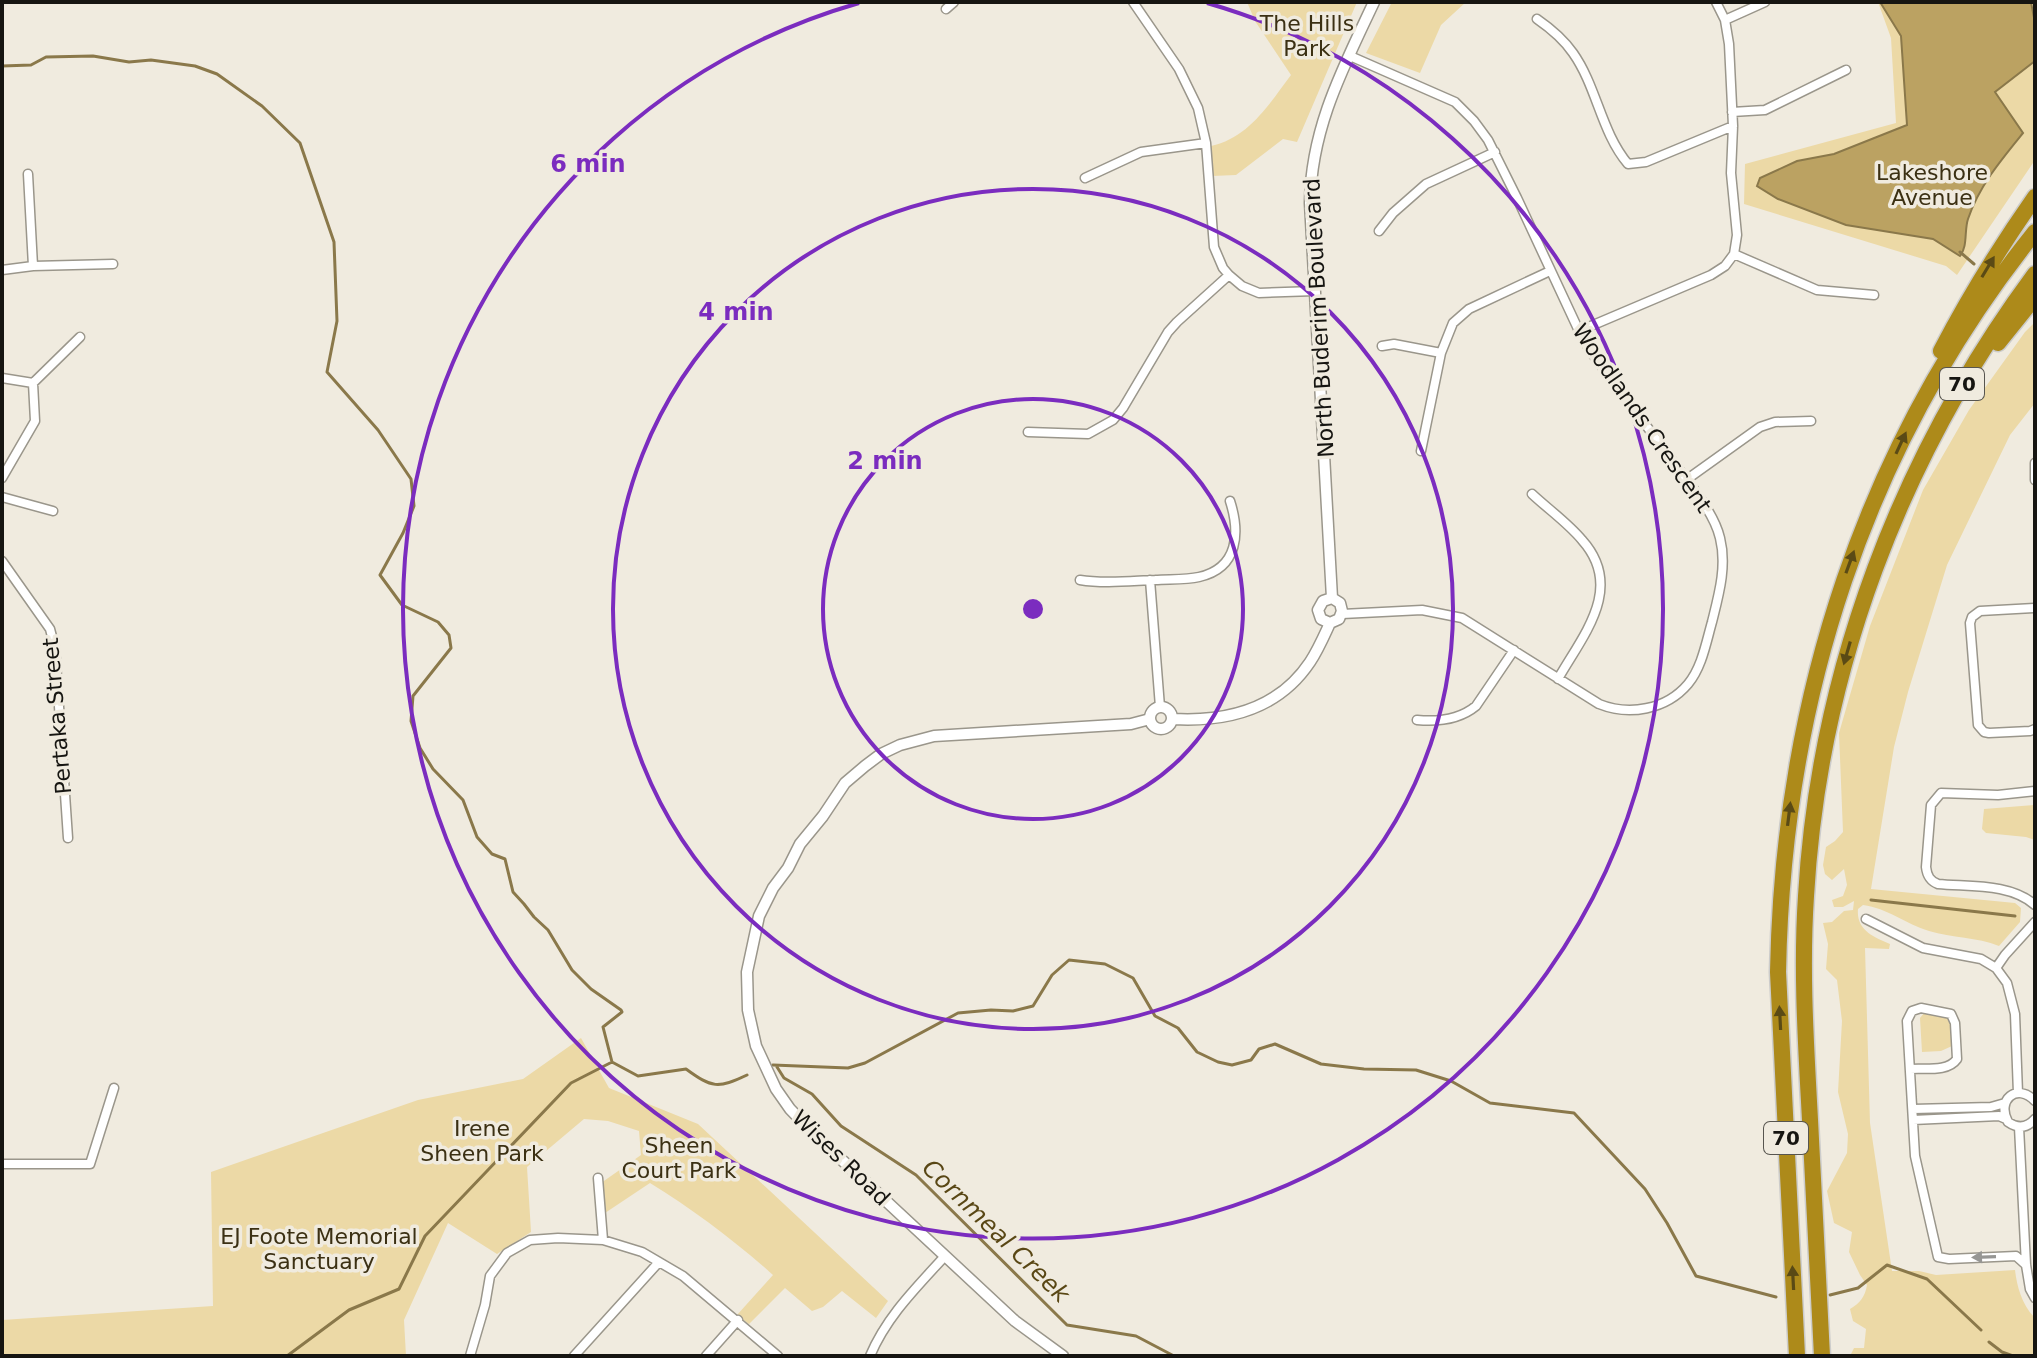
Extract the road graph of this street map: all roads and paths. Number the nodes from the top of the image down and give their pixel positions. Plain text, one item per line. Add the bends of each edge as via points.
1 (954, 2) edge
2 (1133, 2) edge
3 (1374, 2) edge
4 (1716, 2) edge
5 (1765, 2) edge
6 (946, 9) dead end
7 (1537, 19) dead end
8 (1725, 20) junction
9 (1350, 56) junction
10 (1846, 70) dead end
11 (1732, 112) junction
12 (1733, 126) junction
13 (1206, 143) junction
14 (1495, 152) junction
15 (28, 174) dead end
16 (1085, 178) dead end
17 (2035, 197) edge
18 (1379, 231) dead end
19 (2035, 232) edge
20 (1734, 254) junction
21 (113, 264) dead end
22 (33, 266) junction
23 (2, 270) edge
24 (1550, 271) junction
25 (2035, 274) edge
26 (1229, 275) junction
27 (1315, 291) junction
28 (1874, 295) dead end
29 (2035, 297) edge
30 (1579, 331) junction
31 (80, 337) dead end
32 (1382, 346) dead end
33 (1441, 353) junction
34 (2, 378) edge
35 (33, 383) junction
36 (1931, 386) junction
37 (1811, 421) dead end
38 (1028, 432) dead end
39 (1421, 451) dead end
40 (2035, 463) edge
41 (2, 478) edge
42 (1686, 480) junction
43 (2035, 480) edge
44 (1532, 494) dead end
45 (2, 497) edge
46 (1230, 501) dead end
47 (1902, 501) junction
48 (53, 511) dead end
49 (2, 562) edge
50 (1080, 580) dead end
51 (1150, 580) junction
52 (2035, 595) edge
53 (1332, 598) junction
54 (2035, 610) edge
55 (1342, 614) junction
56 (1330, 623) junction
57 (1514, 650) junction
58 (1558, 679) junction
59 (1160, 707) junction
60 (1150, 719) junction
61 (1173, 719) junction
62 (1417, 720) dead end
63 (2035, 729) edge
64 (2035, 791) edge
65 (68, 838) dead end
66 (2035, 905) edge
67 (1866, 919) dead end
68 (2035, 922) edge
69 (1996, 968) junction
70 (1910, 1069) junction
71 (114, 1088) dead end
72 (2018, 1093) junction
73 (2035, 1101) edge
74 (2005, 1103) junction
75 (1913, 1109) junction
76 (2006, 1119) junction
77 (2035, 1119) edge
78 (1913, 1120) junction
79 (2019, 1127) junction
80 (2, 1164) edge
81 (598, 1178) dead end
82 (603, 1240) junction
83 (945, 1256) junction
84 (659, 1262) junction
85 (2026, 1265) junction
86 (2035, 1298) edge
87 (738, 1320) junction
88 (470, 1356) edge
89 (574, 1356) edge
90 (706, 1356) edge
91 (778, 1356) edge
92 (870, 1356) edge
93 (1063, 1356) edge
94 (1797, 1356) edge
95 (1822, 1356) edge

1 - 6 street
2 - 13 street via 1186,81
3 - 9 street, North Buderim Boulevard
4 - 8 street
5 - 8 street
7 - 12 street via 1573,52 1617,152 1628,164 1646,162
8 - 11 street
9 - 14 street, Woodlands Crescent via 1455,102
9 - 27 street, North Buderim Boulevard via 1327,105 1313,161
10 - 11 street via 1765,110
11 - 12 street
12 - 20 street
13 - 16 street via 1141,152
13 - 26 street via 1214,247
14 - 18 street via 1426,184
14 - 24 street, Woodlands Crescent
15 - 22 street
36 -> 17 highway via 1932,368 1960,315
19 - 36 highway, 70
20 - 28 street via 1817,290
20 - 30 street via 1711,275
21 - 22 street
22 - 23 street
24 - 30 street, Woodlands Crescent
24 - 33 street via 1469,309 1453,323
25 - 47 highway, 70 via 1955,394
26 - 27 street via 1259,293
26 - 38 street via 1168,332 1113,420 1088,434
27 - 53 street, North Buderim Boulevard
29 - 47 highway via 1983,364 1917,486
30 - 42 street, Woodlands Crescent
31 - 35 street
32 - 33 street
33 - 39 street
34 - 35 street
35 - 41 street via 35,421
94 -> 36 highway, 70 via 1779,1010 1779,920 1792,792 1818,666 1852,558
37 - 42 street via 1760,427
40 - 43 street
42 - 58 street, Woodlands Crescent via 1717,527 1723,564 1696,673 1671,699 1635,710 1599,704
44 - 58 street via 1590,549 1601,583 1597,611
45 - 48 street
46 - 51 street via 1237,530 1231,555 1222,565 1201,577
47 -> 95 highway, 70 via 1861,606 1832,711 1814,808 1806,893 1806,1039
49 - 65 street, Pertaka Street via 50,629 55,648
50 - 51 street
51 - 59 street
52 - 54 street
53 - 55 street
53 - 56 street via 1318,610
54 - 63 street via 1980,611 1970,623 1978,725 1989,733
55 - 56 street
55 - 57 street, Woodlands Crescent via 1448,614
56 - 61 street via 1310,661 1274,698 1235,715
57 - 58 street, Woodlands Crescent
57 - 62 street via 1469,712
59 - 60 street
59 - 61 street
60 - 61 street via 1161,729
60 - 83 street, Wises Road via 934,736 881,754 845,783 800,844 759,916 747,972 748,1010 769,1077 814,1134
64 - 66 street via 1941,793 1931,805 1926,867 1938,884 2008,890
67 - 69 street via 1923,948 1981,959
68 - 69 street
69 - 72 street via 2007,983 2015,1014
70 - 70 street via 1907,1021 1912,1011 1951,1014 1954,1064
70 - 75 street
71 - 80 street via 90,1164
72 - 73 street
72 - 74 street
74 - 75 street
74 - 76 street
75 - 78 street
76 - 78 street
76 - 79 street
77 - 79 street
85 -> 78 street via 2016,1256 1938,1257 1915,1156
79 - 85 street
81 - 82 street
82 - 84 street
82 - 88 street via 530,1240 507,1253 490,1276
83 - 92 street via 900,1305
83 - 93 street, Wises Road via 1015,1321
84 - 87 street
84 - 89 street
85 - 86 street
87 - 90 street
87 - 91 street

